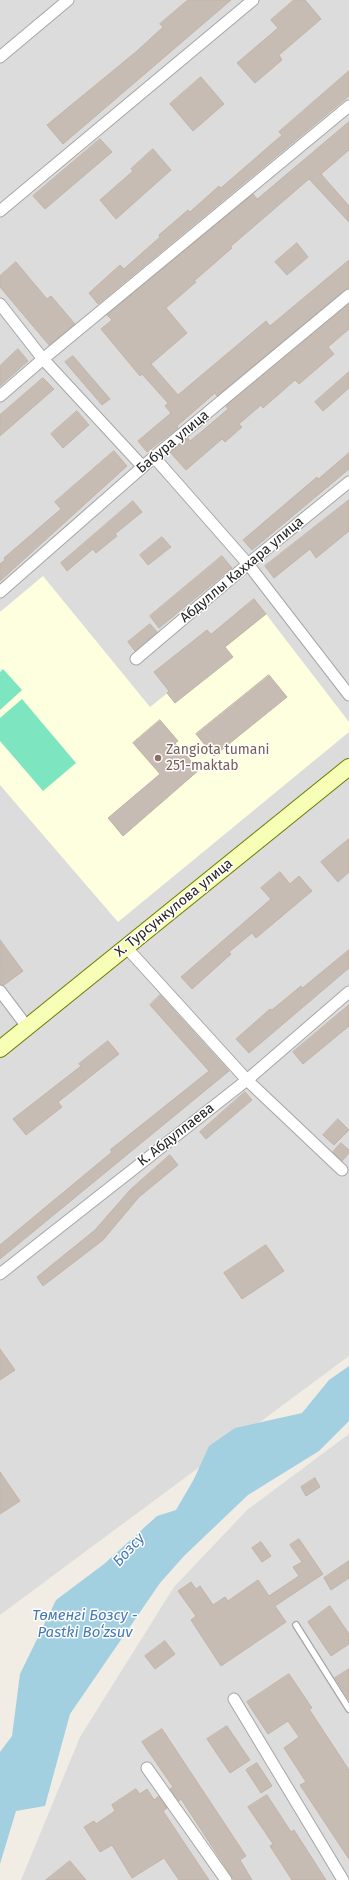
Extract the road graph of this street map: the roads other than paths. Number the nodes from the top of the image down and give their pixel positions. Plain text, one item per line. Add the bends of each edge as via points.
1 (68, 0) edge
2 (253, 0) edge
3 (0, 57) edge
4 (349, 106) edge
5 (0, 211) edge
6 (349, 294) edge
7 (0, 304) edge
8 (43, 359) junction
9 (0, 396) edge
10 (154, 457) junction
11 (143, 467) junction
12 (349, 482) edge
13 (248, 564) junction
14 (0, 592) edge
15 (136, 659) dead end
16 (349, 695) edge
17 (349, 767) edge
18 (126, 947) junction
19 (0, 991) edge
20 (349, 992) edge
21 (28, 1028) junction
22 (0, 1050) edge
23 (246, 1080) junction
24 (342, 1170) dead end
25 (0, 1274) edge
26 (296, 1625) dead end
27 (234, 1700) dead end
28 (349, 1709) edge
29 (147, 1768) dead end
30 (226, 1880) edge
31 (343, 1880) edge

1 - 3 street
2 - 5 street
4 - 8 street
6 - 10 street, Бабура улица
7 - 8 street
8 - 9 street
8 - 11 street
10 - 11 street, Бабура улица
10 - 13 street
11 - 14 street, Бабура улица
12 - 13 street, Абдуллы Каххара улица
13 - 15 street, Абдуллы Каххара улица
13 - 16 street
17 - 18 street, Х. Турсункулова улица
18 - 21 street, Х. Турсункулова улица
18 - 23 street
19 - 21 street
20 - 23 street, К. Абдуллаева
21 - 22 street, Х. Турсункулова улица
23 - 24 street
23 - 25 street, К. Абдуллаева
26 - 28 lane
27 - 31 street
29 - 30 street

